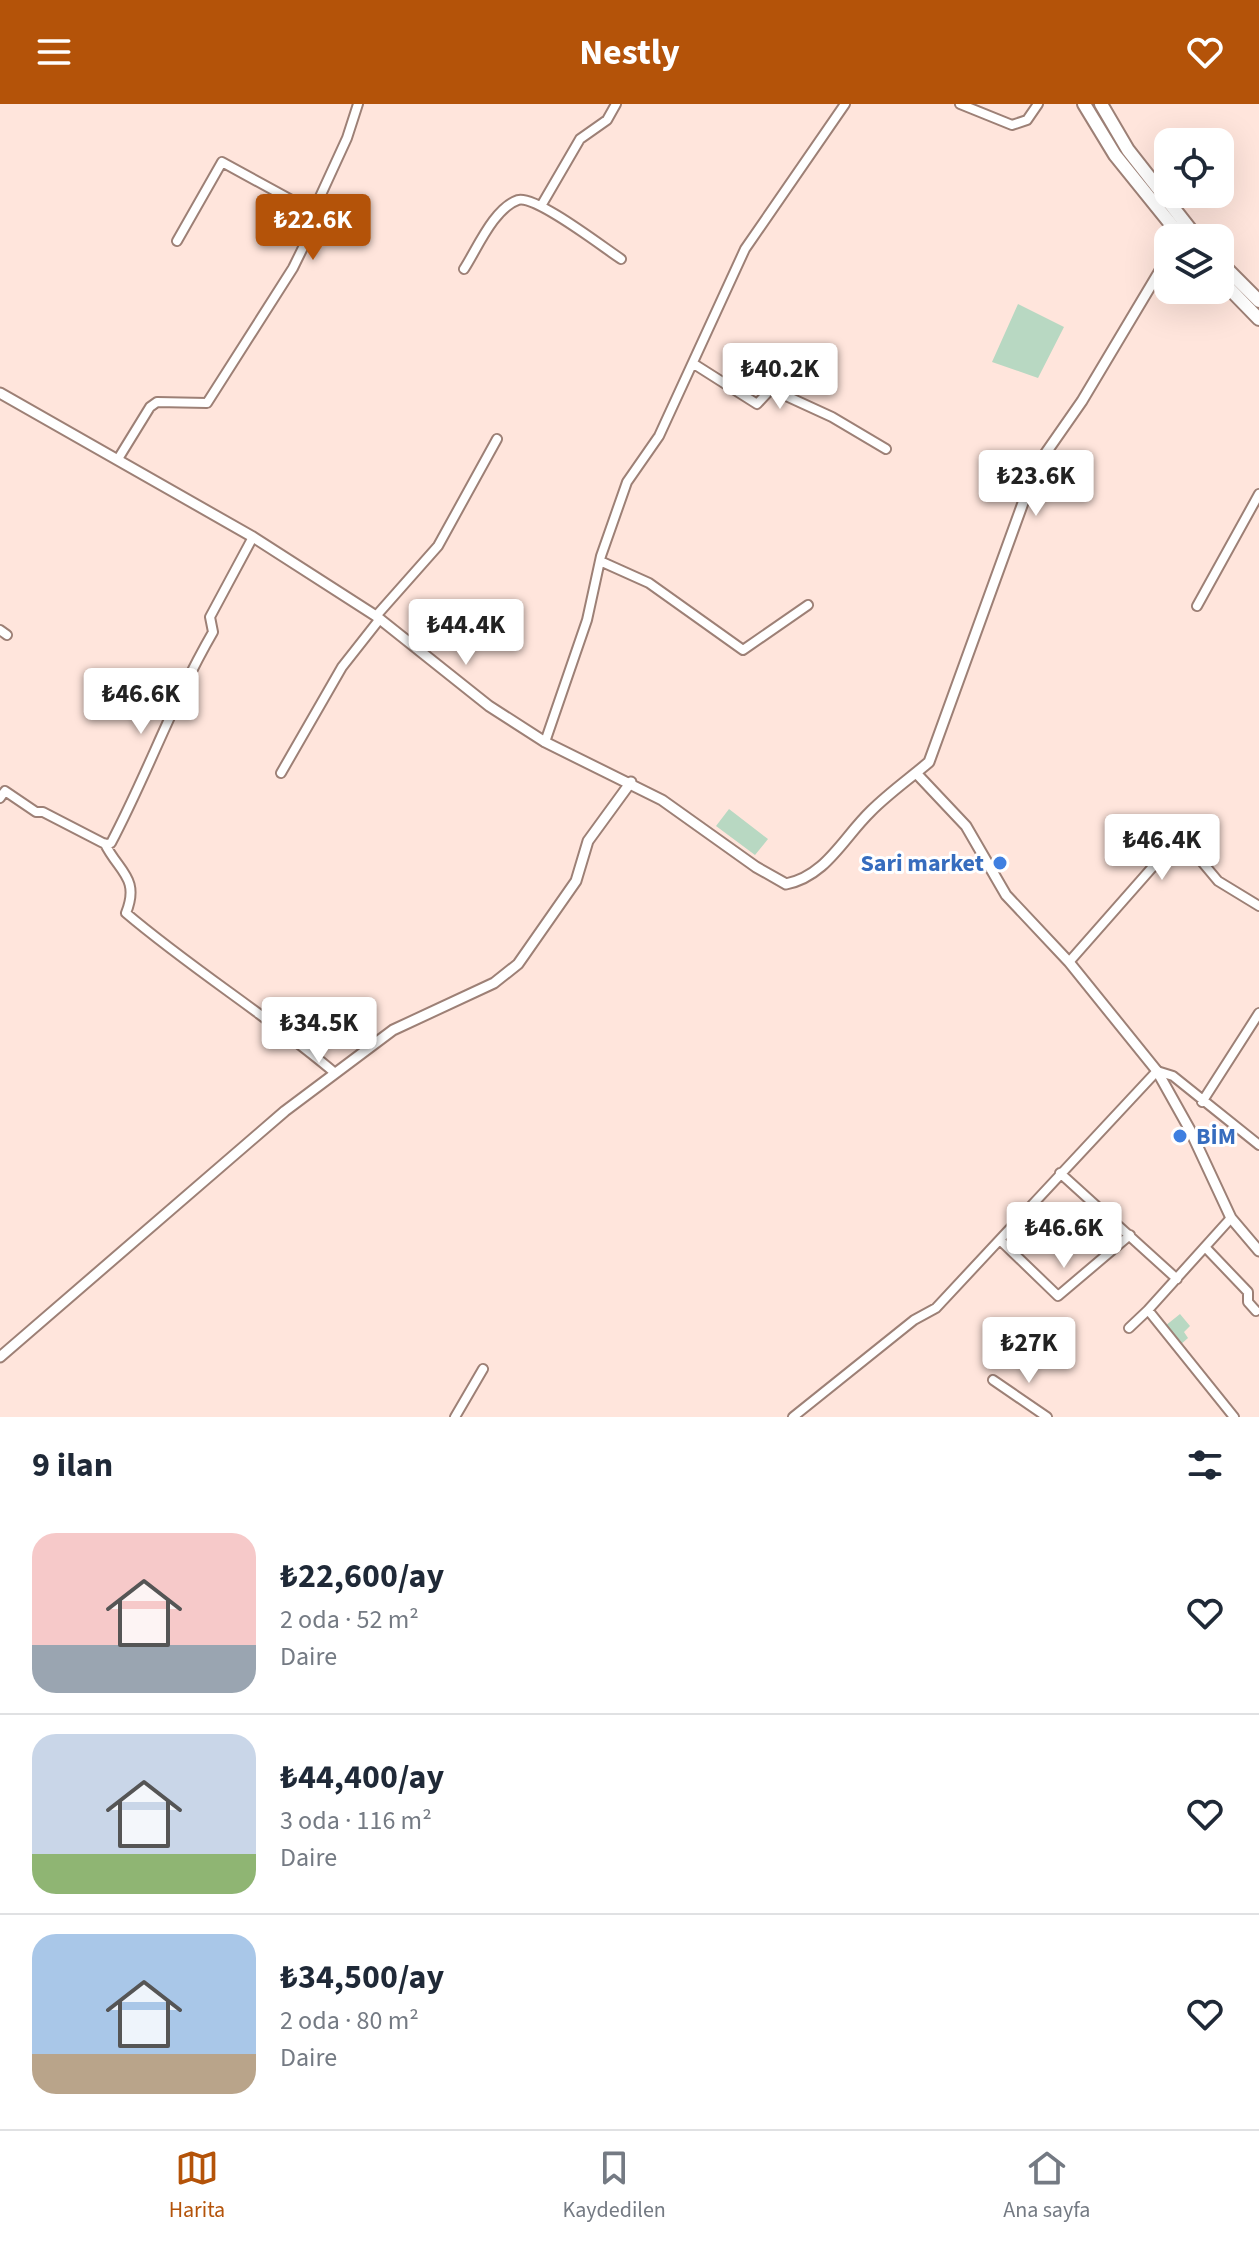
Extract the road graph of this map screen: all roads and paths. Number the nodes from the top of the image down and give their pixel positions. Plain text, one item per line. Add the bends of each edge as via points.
1 (358, 104) edge
2 (616, 104) edge
3 (845, 104) edge
4 (960, 104) edge
5 (1038, 104) edge
6 (1084, 104) edge
7 (1101, 104) edge
8 (541, 206) junction
9 (313, 212) junction
10 (1177, 224) edge
11 (1180, 224) edge
12 (177, 241) dead end
13 (621, 259) dead end
14 (464, 269) dead end
15 (1234, 276) edge
16 (1154, 280) edge
17 (1234, 293) edge
18 (1259, 301) edge
19 (1259, 319) edge
20 (694, 364) junction
21 (0, 393) edge
22 (497, 439) dead end
23 (886, 449) dead end
24 (118, 459) junction
25 (1259, 494) edge
26 (253, 537) junction
27 (600, 561) junction
28 (808, 605) dead end
29 (1197, 606) dead end
30 (377, 618) junction
31 (545, 742) junction
32 (281, 773) dead end
33 (916, 773) junction
34 (631, 782) junction
35 (0, 798) edge
36 (105, 844) junction
37 (1259, 906) edge
38 (1069, 962) junction
39 (1259, 1013) edge
40 (1157, 1071) junction
41 (335, 1073) junction
42 (1202, 1102) junction
43 (1259, 1145) edge
44 (1060, 1173) junction
45 (1231, 1218) junction
46 (1130, 1235) junction
47 (1001, 1241) junction
48 (1205, 1247) junction
49 (1259, 1251) edge
50 (1177, 1279) junction
51 (1148, 1310) junction
52 (1256, 1311) dead end
53 (1129, 1328) dead end
54 (0, 1357) edge
55 (483, 1369) dead end
56 (993, 1380) dead end
57 (1035, 1409) junction
58 (455, 1417) edge
59 (793, 1417) edge
60 (1028, 1417) edge
61 (1047, 1417) edge
62 (1234, 1417) edge

1 - 9 street
2 - 8 street via 607,120 580,139
3 - 20 street via 745,249
4 - 5 street via 1012,125 1027,120
6 - 10 highway via 1115,155
7 - 11 highway
8 - 13 street
8 - 14 street via 516,201 497,218
9 - 12 street via 222,162
9 - 24 street via 319,215 293,268 207,403 157,402
15 - 18 highway
16 - 33 street via 1036,467 929,762
17 - 19 highway
20 - 23 street via 757,404 771,389
20 - 27 street via 659,436 627,482
21 - 24 street
22 - 30 street via 438,546
24 - 26 street
25 - 29 street
26 - 30 street
26 - 36 street via 210,617 213,632 180,689 134,799 111,843
27 - 28 street via 649,583 743,650
27 - 31 street via 587,620
30 - 31 street via 489,706
30 - 32 street
31 - 34 street
33 - 34 street via 859,823 813,875 786,884
33 - 38 street via 966,826 1006,895
34 - 41 street via 588,841 568,893 518,964 494,983 393,1030
35 - 36 street via 5,791 36,812
36 - 41 street via 129,880 132,897 126,913
37 - 38 street via 1218,881 1197,855 1179,843 1172,845
38 - 40 street
39 - 42 street
40 - 42 street via 1173,1076
40 - 44 street
40 - 45 street
41 - 54 street via 173,1204 109,1266
42 - 43 street
44 - 46 street
44 - 47 street
45 - 48 street
45 - 49 street
46 - 47 street via 1058,1296
46 - 50 street
47 - 59 street via 936,1308
48 - 50 street
48 - 52 street via 1248,1292
50 - 51 street
51 - 53 street
51 - 62 street
55 - 58 street
56 - 57 street
57 - 60 street
57 - 61 street

